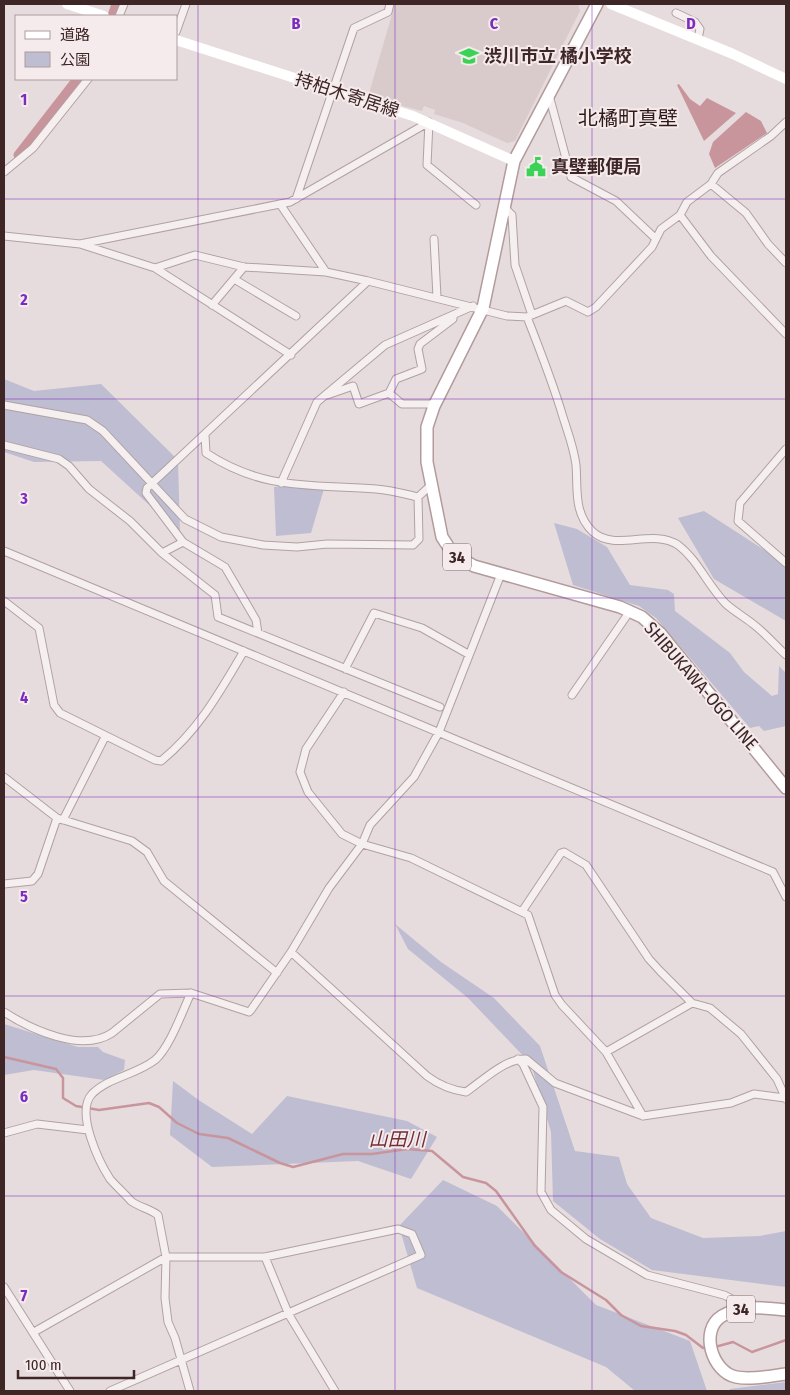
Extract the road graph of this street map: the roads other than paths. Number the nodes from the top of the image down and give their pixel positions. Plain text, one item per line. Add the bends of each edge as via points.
1 (67, 4) edge
2 (186, 4) edge
3 (390, 4) edge
4 (597, 4) edge
5 (611, 4) edge
6 (676, 13) dead end
7 (101, 15) edge
8 (178, 26) edge
9 (698, 39) junction
10 (178, 41) edge
11 (786, 79) edge
12 (87, 80) edge
13 (334, 90) junction
14 (549, 95) junction
15 (429, 122) junction
16 (786, 122) edge
17 (514, 161) junction
18 (4, 172) edge
19 (711, 184) junction
20 (296, 199) junction
21 (280, 204) junction
22 (476, 204) dead end
23 (504, 207) junction
24 (680, 215) junction
25 (4, 236) edge
26 (655, 238) junction
27 (434, 239) dead end
28 (80, 244) junction
29 (786, 263) edge
30 (244, 267) junction
31 (155, 268) junction
32 (326, 272) junction
33 (234, 279) junction
34 (368, 280) junction
35 (437, 297) junction
36 (212, 305) junction
37 (478, 307) junction
38 (453, 315) junction
39 (296, 316) dead end
40 (530, 316) junction
41 (786, 334) edge
42 (291, 355) junction
43 (390, 393) junction
44 (322, 397) junction
45 (435, 404) junction
46 (4, 405) edge
47 (205, 435) junction
48 (4, 444) edge
49 (786, 449) edge
50 (281, 483) junction
51 (150, 484) junction
52 (431, 485) junction
53 (418, 496) junction
54 (183, 542) junction
55 (4, 551) edge
56 (162, 553) junction
57 (786, 563) edge
58 (501, 574) junction
59 (4, 601) edge
60 (630, 611) junction
61 (258, 633) junction
62 (244, 651) junction
63 (468, 654) junction
64 (786, 655) edge
65 (345, 669) junction
66 (344, 692) junction
67 (572, 694) dead end
68 (440, 707) dead end
69 (439, 732) junction
70 (105, 737) junction
71 (4, 777) edge
72 (786, 788) edge
73 (60, 819) junction
74 (362, 844) junction
75 (4, 884) edge
76 (786, 897) edge
77 (523, 910) junction
78 (291, 952) junction
79 (277, 973) junction
80 (191, 993) junction
81 (692, 1003) junction
82 (4, 1012) edge
83 (606, 1052) junction
84 (518, 1059) junction
85 (786, 1099) edge
86 (643, 1116) junction
87 (88, 1130) junction
88 (4, 1133) edge
89 (265, 1256) junction
90 (166, 1257) junction
91 (4, 1287) edge
92 (740, 1309) junction
93 (786, 1310) edge
94 (289, 1314) junction
95 (34, 1332) junction
96 (181, 1361) junction
97 (786, 1374) edge
98 (70, 1391) edge
99 (110, 1391) edge
100 (190, 1391) edge
101 (335, 1391) edge

1 - 7 main road
2 - 8 street
3 - 13 street via 388,12 354,28
4 - 14 main road, SHIBUKAWA-OGO LINE / 34
5 - 9 main road
6 - 9 street via 695,22 700,29
9 - 11 main road
10 - 13 main road, 持柏木寄居線
12 - 18 street via 33,148
13 - 15 main road, 持柏木寄居線
13 - 20 street
14 - 17 main road, SHIBUKAWA-OGO LINE / 34
14 - 26 street via 571,177 616,201
15 - 17 main road, 持柏木寄居線
15 - 20 street
15 - 22 street via 427,165
16 - 19 street via 718,173
17 - 23 main road, SHIBUKAWA-OGO LINE / 34
19 - 24 street via 688,202
19 - 29 street via 746,213
20 - 21 street
21 - 28 street
21 - 32 street
23 - 37 main road, SHIBUKAWA-OGO LINE / 34
23 - 40 street via 512,215 515,265
24 - 26 street via 661,229
24 - 41 street via 711,256
25 - 28 street
26 - 40 street via 652,247 588,312 566,301
27 - 35 street
28 - 31 street
30 - 31 street via 194,255
30 - 32 street
30 - 33 street
31 - 36 street
32 - 34 street
33 - 36 street
33 - 39 street
34 - 35 street
34 - 42 street
35 - 37 street
36 - 42 street
37 - 38 street
37 - 40 street via 506,316
37 - 45 main road, SHIBUKAWA-OGO LINE / 34
38 - 43 street via 453,319 420,344 422,369 396,379
38 - 44 street via 385,344
40 - 64 street via 572,442 576,497 582,516 593,532 602,538 655,538 677,545 727,605 755,625
42 - 47 street
43 - 44 street via 359,404 353,386
43 - 45 street via 402,404
44 - 50 street
45 - 52 main road, SHIBUKAWA-OGO LINE / 34 via 427,427 426,443
46 - 51 street via 87,420 103,431
47 - 50 street via 206,453 220,463 255,478
47 - 51 street
48 - 56 street via 59,459
49 - 57 street via 740,503 738,521
50 - 53 street via 376,488
51 - 53 street via 185,519 202,528 241,542 297,547 413,545 419,539
51 - 54 street via 146,493
52 - 53 street
52 - 58 main road, SHIBUKAWA-OGO LINE / 34 via 442,537 453,554 474,566
54 - 56 street
54 - 61 street via 225,566 256,620
55 - 62 street
56 - 61 street via 215,595 218,617
58 - 60 main road, SHIBUKAWA-OGO LINE / 34
58 - 63 street
59 - 70 street via 39,628 54,705 60,713
60 - 67 street
60 - 72 main road, SHIBUKAWA-OGO LINE / 34 via 649,622 671,646
61 - 65 street
62 - 66 street
62 - 70 street via 214,703 181,745 161,761
63 - 65 street via 422,628 374,613
63 - 69 street
65 - 68 street
66 - 69 street
66 - 74 street via 306,749 300,772 308,792 342,834
69 - 74 street via 414,777 374,819
69 - 76 street via 773,872
70 - 73 street
71 - 73 street
73 - 75 street via 32,882
73 - 79 street via 132,841 147,852 164,881
74 - 77 street via 410,858
74 - 78 street via 329,888
77 - 81 street via 560,852 564,852 586,866 649,959
77 - 83 street via 532,921 555,995
78 - 79 street
78 - 84 street via 436,1083 466,1092
79 - 80 street via 249,1012
80 - 82 street via 160,994 112,1033 89,1042 56,1036
80 - 87 street via 155,1060 101,1087 90,1096 86,1115
81 - 83 street
81 - 85 street via 710,1008 741,1034 777,1079
83 - 86 street
84 - 86 street via 526,1059 555,1083
84 - 92 street via 542,1101 541,1185 547,1205 586,1239 647,1275 724,1295 736,1301
85 - 86 street via 754,1094 731,1103
87 - 88 street via 37,1124
87 - 90 street via 111,1179 133,1202 158,1215
89 - 90 street
89 - 94 street
89 - 94 street via 398,1229 412,1234 420,1255
90 - 95 street
90 - 96 street via 168,1322
91 - 95 street
92 - 93 main road, 34
92 - 97 main road, 34 via 720,1317 713,1325 710,1336 715,1362 724,1372 736,1377
94 - 96 street
94 - 101 street
95 - 98 street
96 - 99 street
96 - 100 street

